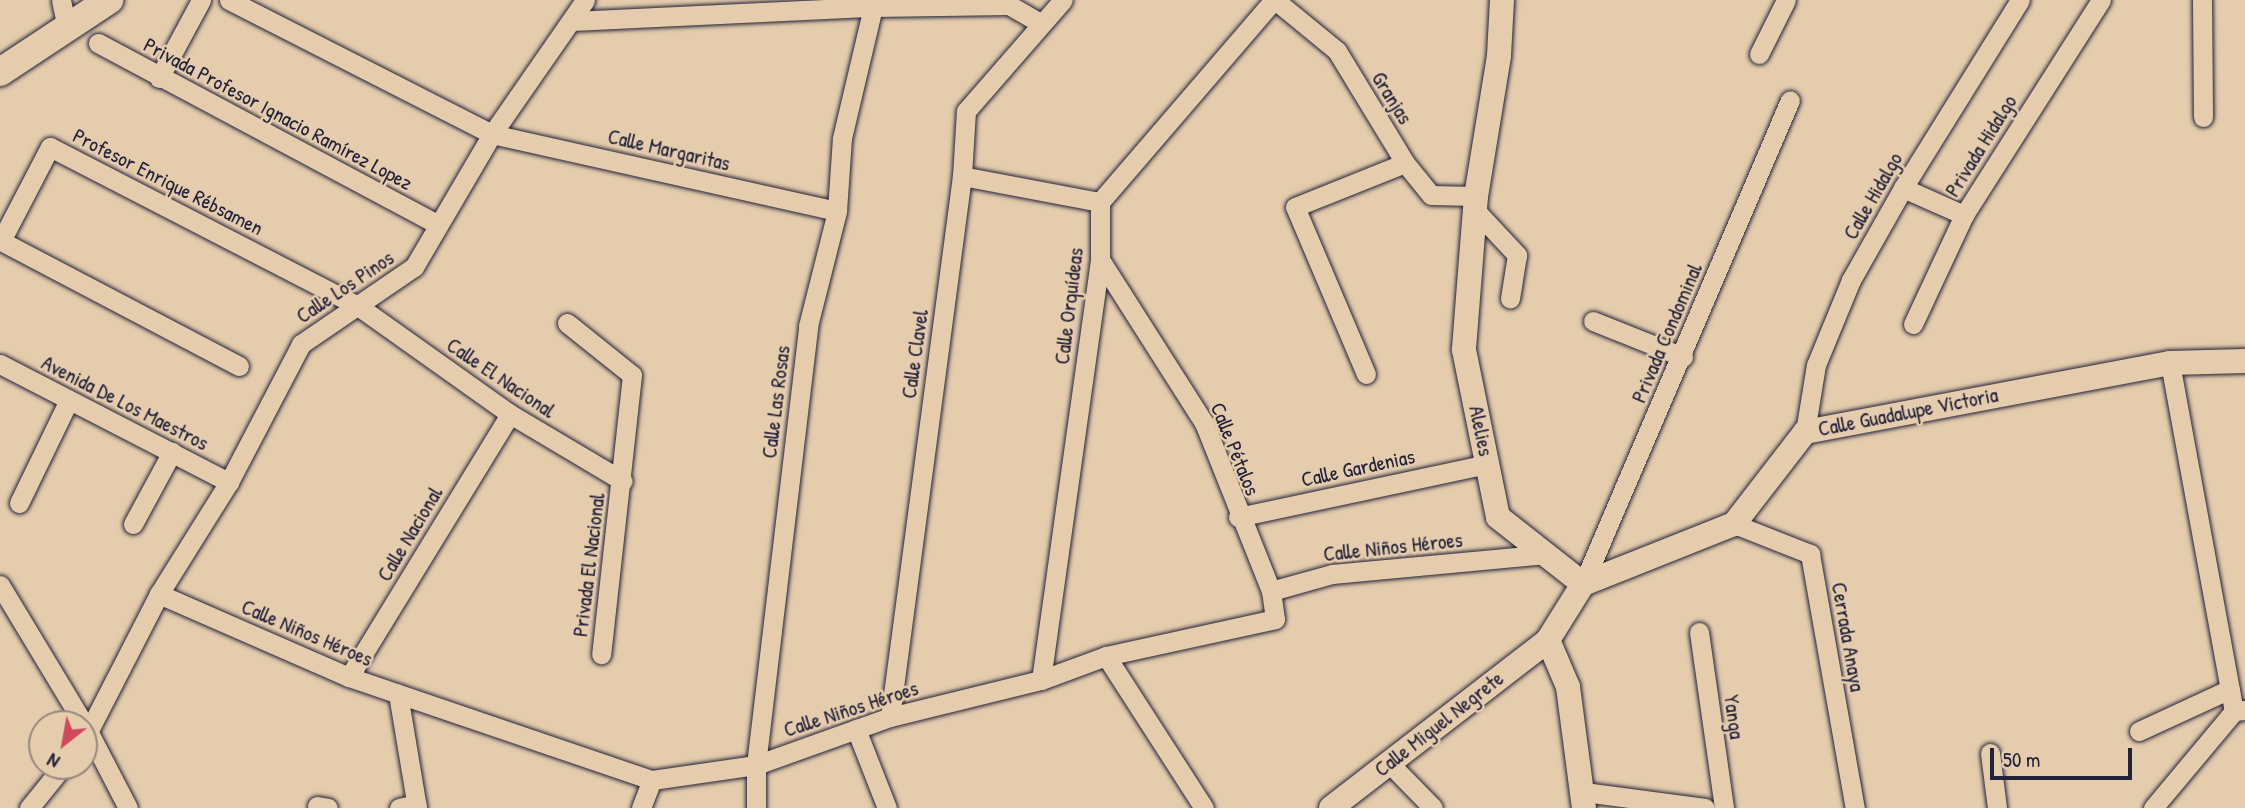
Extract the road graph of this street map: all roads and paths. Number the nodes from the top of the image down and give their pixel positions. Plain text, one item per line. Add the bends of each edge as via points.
1 (61, 0) edge
2 (109, 0) edge
3 (201, 0) edge
4 (229, 0) edge
5 (585, 0) edge
6 (1063, 0) edge
7 (1274, 0) edge
8 (1502, 0) edge
9 (1786, 0) edge
10 (2020, 0) edge
11 (2101, 0) edge
12 (2202, 0) edge
13 (873, 7) junction
14 (572, 21) junction
15 (1040, 23) junction
16 (67, 29) junction
17 (98, 43) dead end
18 (1759, 54) dead end
19 (0, 72) edge
20 (159, 78) junction
21 (1790, 100) dead end
22 (2203, 117) dead end
23 (492, 134) junction
24 (1405, 163) junction
25 (962, 176) junction
26 (1903, 188) junction
27 (1100, 202) junction
28 (1476, 203) junction
29 (837, 211) junction
30 (1964, 215) junction
31 (438, 225) junction
32 (1, 241) edge
33 (1100, 260) junction
34 (1510, 298) dead end
35 (358, 306) junction
36 (1592, 321) dead end
37 (567, 323) dead end
38 (1913, 324) dead end
39 (1683, 356) junction
40 (2245, 360) edge
41 (2170, 363) junction
42 (0, 364) edge
43 (239, 366) dead end
44 (1366, 374) dead end
45 (69, 400) junction
46 (510, 414) junction
47 (1805, 432) junction
48 (172, 452) junction
49 (1488, 464) junction
50 (623, 481) junction
51 (229, 482) junction
52 (19, 503) dead end
53 (1238, 517) junction
54 (133, 524) dead end
55 (1734, 524) junction
56 (1546, 554) junction
57 (1583, 584) junction
58 (0, 585) edge
59 (1271, 591) junction
60 (159, 594) junction
61 (1699, 632) dead end
62 (1548, 640) junction
63 (601, 654) dead end
64 (1106, 656) junction
65 (349, 677) junction
66 (1041, 680) junction
67 (2230, 689) junction
68 (398, 694) junction
69 (73, 710) edge
70 (96, 710) edge
71 (2239, 710) edge
72 (890, 717) junction
73 (856, 729) junction
74 (2139, 731) dead end
75 (98, 754) edge
76 (1990, 754) dead end
77 (1388, 762) junction
78 (756, 765) junction
79 (52, 780) edge
80 (652, 780) junction
81 (1584, 800) edge
82 (2161, 803) edge
83 (411, 807) edge
84 (29, 808) edge
85 (128, 808) edge
86 (641, 808) edge
87 (756, 808) edge
88 (887, 808) edge
89 (1203, 808) edge
90 (1331, 808) edge
91 (1433, 808) edge
92 (1705, 808) edge
93 (1724, 808) edge
94 (1855, 808) edge
95 (1997, 808) edge

1 - 16 street
2 - 16 main road
3 - 20 street
4 - 23 street, Calle Margaritas
5 - 14 street, Calle Los Pinos
6 - 15 street, Calle Clavel
7 - 24 street, Granjas via 1337,51
7 - 27 street
8 - 28 street, Alelies via 1499,57
9 - 18 street
10 - 26 street, Calle Hidalgo
11 - 30 street, Privada Hidalgo
12 - 22 street
13 - 14 street
13 - 15 street via 1009,5
13 - 29 street, Calle Las Rosas via 842,138
14 - 23 street, Calle Los Pinos
15 - 25 street, Calle Clavel via 967,111
16 - 19 main road
17 - 20 street, Privada Profesor Ignacio Ramírez Lopez
20 - 31 street, Privada Profesor Ignacio Ramírez Lopez
21 - 39 street, Privada Condominal
23 - 29 street, Calle Margaritas
23 - 31 street, Calle Los Pinos
24 - 28 street, Granjas via 1432,195
24 - 44 street via 1295,207
25 - 27 street
25 - 72 street, Calle Clavel
26 - 30 street
26 - 47 street, Calle Hidalgo via 1851,280 1816,365
27 - 33 street, Calle Orquídeas
28 - 34 street via 1517,255
28 - 49 street, Alelies via 1464,350
29 - 78 street, Calle Las Rosas via 808,326
30 - 38 street, Privada Hidalgo
31 - 35 street, Calle Los Pinos via 414,267
32 - 35 street, Profesor Enrique Rébsamen via 50,147
32 - 43 street
33 - 53 street, Calle Pétalos via 1204,422
33 - 66 street, Calle Orquídeas
35 - 46 street, Calle El Nacional
35 - 51 street, Calle Los Pinos via 301,344
36 - 39 street
37 - 50 street, Privada El Nacional via 632,375
39 - 57 street, Privada Condominal
40 - 41 street, Calle Guadalupe Victoria
41 - 47 street, Calle Guadalupe Victoria
41 - 67 street
42 - 45 street, Avenida De Los Maestros
45 - 48 street, Avenida De Los Maestros
45 - 52 street
46 - 50 street, Calle El Nacional
46 - 65 street, Calle Nacional
47 - 55 street, Calle Guadalupe Victoria
48 - 51 street, Avenida De Los Maestros
48 - 54 street
49 - 53 street, Calle Gardenias
49 - 56 street, Alelies via 1498,517
50 - 63 street, Privada El Nacional
51 - 60 street, Calle Los Pinos
53 - 59 street, Calle Pétalos
55 - 57 street
55 - 94 street, Cerrada Anaya via 1810,554
56 - 57 street, Alelies
56 - 59 street, Calle Niños Héroes via 1332,574
57 - 62 street
58 - 69 street
59 - 64 street, Calle Niños Héroes via 1275,619
60 - 65 street, Calle Niños Héroes
60 - 70 street, Calle Los Pinos
61 - 93 street, Yanga
62 - 77 street, Calle Miguel Negrete
62 - 81 street via 1568,687
64 - 66 street, Calle Niños Héroes
64 - 89 street
65 - 68 street, Calle Niños Héroes
66 - 72 street, Calle Niños Héroes
67 - 71 street
67 - 74 street
68 - 80 street, Calle Niños Héroes
68 - 83 street
71 - 82 street
72 - 73 street, Calle Niños Héroes
73 - 78 street, Calle Niños Héroes
73 - 88 street
75 - 85 street
76 - 95 street
77 - 90 street, Calle Miguel Negrete
77 - 91 street
78 - 80 street, Calle Niños Héroes
78 - 87 street, Calle Las Rosas
79 - 84 street
80 - 86 street
81 - 92 street

